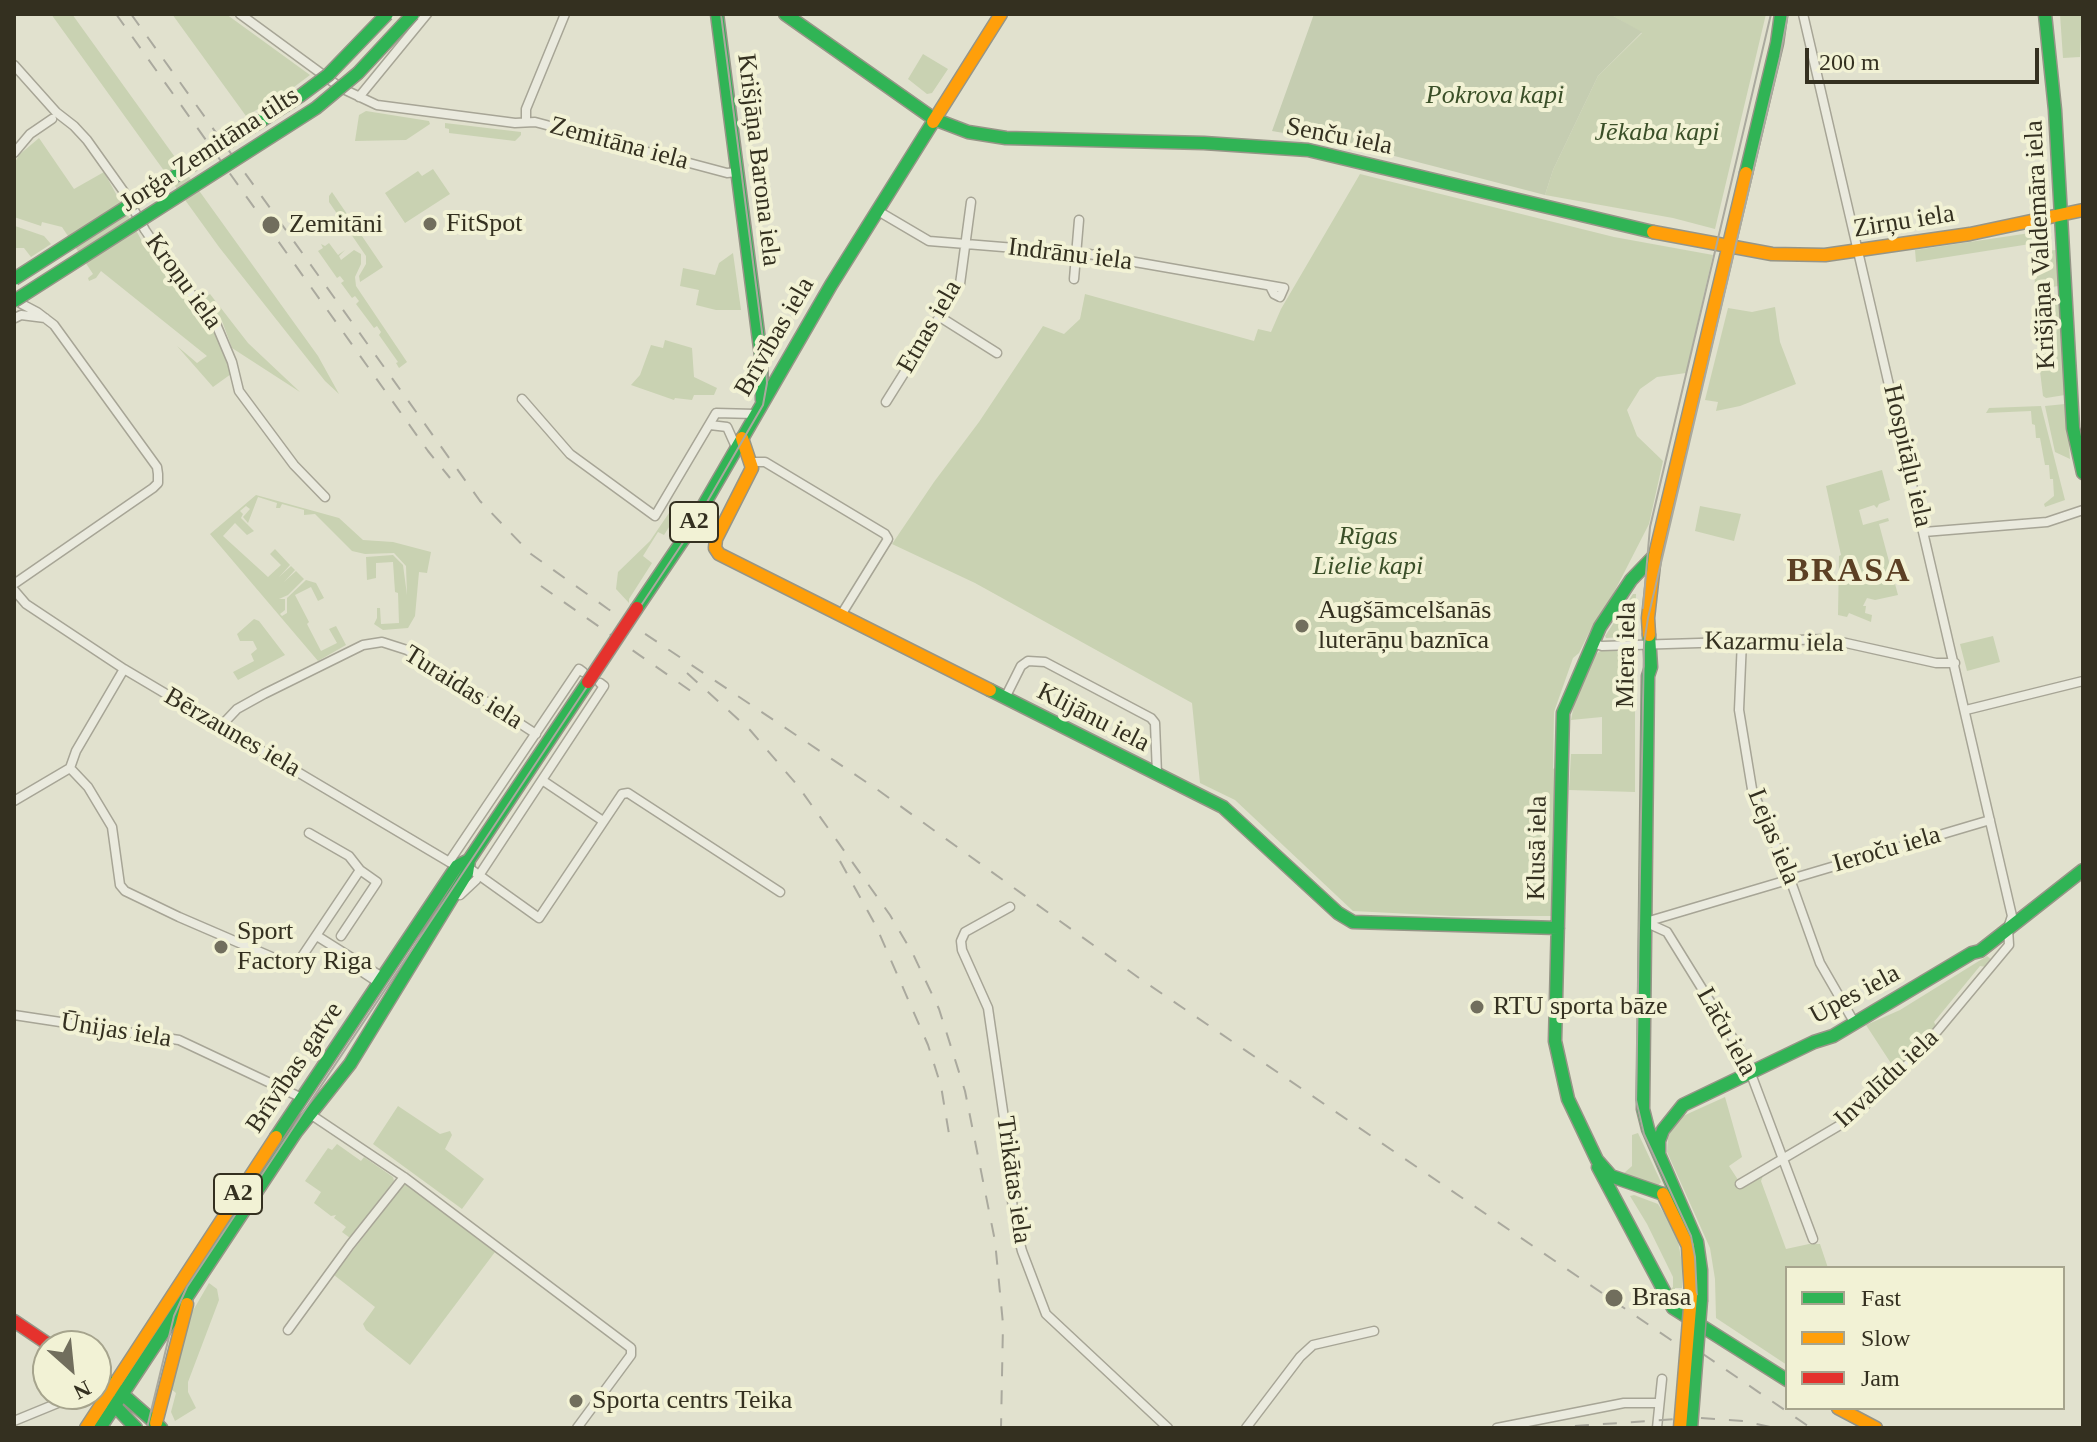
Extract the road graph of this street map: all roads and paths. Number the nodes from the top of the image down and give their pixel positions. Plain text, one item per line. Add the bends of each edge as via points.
1 (240, 14) edge
2 (387, 14) edge
3 (413, 14) edge
4 (427, 14) edge
5 (565, 14) edge
6 (717, 14) edge
7 (785, 14) edge
8 (1001, 14) edge
9 (1781, 14) edge
10 (1803, 14) edge
11 (2045, 14) edge
12 (14, 65) edge
13 (359, 97) junction
14 (54, 115) junction
15 (934, 119) junction
16 (526, 122) junction
17 (14, 153) edge
18 (737, 172) junction
19 (971, 202) dead end
20 (2083, 210) edge
21 (877, 211) junction
22 (2061, 215) junction
23 (1079, 220) dead end
24 (966, 245) junction
25 (1729, 247) junction
26 (1077, 252) junction
27 (1859, 252) junction
28 (14, 279) edge
29 (1074, 279) dead end
30 (1270, 286) dead end
31 (15, 299) edge
32 (940, 317) junction
33 (14, 318) edge
34 (46, 318) junction
35 (997, 353) dead end
36 (522, 399) dead end
37 (886, 402) dead end
38 (758, 410) junction
39 (710, 425) junction
40 (739, 444) junction
41 (752, 462) junction
42 (2083, 473) edge
43 (325, 497) dead end
44 (2083, 510) edge
45 (1924, 532) junction
46 (1655, 555) junction
47 (14, 587) edge
48 (841, 615) junction
49 (1742, 640) junction
50 (1592, 643) junction
51 (1650, 644) junction
52 (1955, 663) junction
53 (124, 669) junction
54 (591, 679) junction
55 (2083, 681) edge
56 (1005, 698) junction
57 (1966, 710) junction
58 (220, 727) junction
59 (536, 734) junction
60 (70, 768) junction
61 (1157, 774) junction
62 (542, 780) junction
63 (14, 801) edge
64 (1990, 820) junction
65 (603, 821) junction
66 (309, 833) dead end
67 (465, 866) junction
68 (360, 870) junction
69 (2083, 870) edge
70 (1790, 879) junction
71 (780, 892) dead end
72 (1010, 907) dead end
73 (1645, 922) junction
74 (1558, 928) junction
75 (2008, 928) junction
76 (317, 936) junction
77 (341, 936) dead end
78 (2009, 945) joint
79 (380, 980) junction
80 (14, 1015) edge
81 (1854, 1022) junction
82 (1751, 1072) junction
83 (302, 1098) junction
84 (310, 1114) junction
85 (1659, 1157) junction
86 (1597, 1160) junction
87 (1783, 1160) junction
88 (404, 1177) junction
89 (1670, 1181) junction
90 (1740, 1184) dead end
91 (1636, 1186) junction
92 (1663, 1194) junction
93 (1619, 1204) junction
94 (1813, 1239) dead end
95 (194, 1286) junction
96 (1696, 1298) junction
97 (14, 1321) edge
98 (288, 1330) dead end
99 (1374, 1331) dead end
100 (32, 1333) edge
101 (1662, 1379) dead end
102 (1785, 1379) edge
103 (112, 1390) edge
104 (112, 1390) edge
105 (112, 1394) edge
106 (112, 1396) edge
107 (1659, 1403) junction
108 (41, 1410) edge
109 (98, 1410) edge
110 (1842, 1410) edge
111 (14, 1421) edge
112 (159, 1426) edge
113 (86, 1428) edge
114 (136, 1428) edge
115 (577, 1428) edge
116 (1168, 1428) edge
117 (1246, 1428) edge
118 (1497, 1428) edge
119 (1657, 1428) edge
120 (1680, 1428) edge
121 (1691, 1428) edge
122 (1876, 1428) edge

1 - 13 street, Zemitāna iela
2 - 28 main road, Jorģa Zemitāna tilts, bridge via 338,66 300,96
3 - 31 main road, Jorģa Zemitāna tilts, bridge via 358,73 301,119
4 - 13 street
5 - 16 street via 526,109
6 - 18 main road, Krišjāņa Barona iela
7 - 15 main road, Senču iela
8 - 15 main road, Brīvības iela / A2
9 - 25 main road, Miera iela
10 - 27 street, Hospitāļu iela
11 - 22 main road, Krišjāņa Valdemāra iela
12 - 14 street, Kroņu iela
13 - 16 street, Zemitāna iela via 411,111
14 - 17 street via 49,127
14 - 43 street, Kroņu iela via 87,140 124,192 175,274 216,324 239,391
15 - 21 main road, Brīvības iela / A2
15 - 25 main road, Senču iela via 1006,138 1308,150
16 - 18 street, Zemitāna iela
18 - 38 main road, Krišjāņa Barona iela via 761,356
19 - 24 street, Etnas iela
20 - 22 main road, Zirņu iela
21 - 24 street, Indrānu iela via 929,241
21 - 38 main road, Brīvības iela / A2
22 - 27 main road, Zirņu iela
22 - 42 main road, Krišjāņa Valdemāra iela via 2073,428
23 - 26 street
24 - 26 street, Indrānu iela
24 - 32 street, Etnas iela via 960,284
25 - 27 main road, Zirņu iela via 1797,255
25 - 46 main road, Miera iela
26 - 29 street
26 - 30 street, Indrānu iela
27 - 45 street, Hospitāļu iela
31 - 33 street
31 - 34 street
32 - 35 street
32 - 37 street, Etnas iela
33 - 34 street
34 - 47 street via 157,467 158,483
36 - 39 street via 570,454 655,516
38 - 39 street via 716,413
38 - 40 main road, Brīvības iela / A2
39 - 40 street via 727,427
40 - 41 main road
40 - 54 main road, Brīvības iela / A2, bridge
41 - 48 main road, Klijānu iela via 716,539 717,551
41 - 48 street via 765,462 888,539
44 - 45 street via 2047,522
45 - 52 street, Hospitāļu iela
46 - 50 main road, Klusā iela via 1631,580
46 - 51 main road, Miera iela via 1648,606
47 - 53 street, Bērzaunes iela via 26,604
48 - 56 main road, Klijānu iela
49 - 51 street, Kazarmu iela
49 - 52 street, Kazarmu iela via 1838,640
49 - 70 street, Lejas iela via 1739,710 1745,758 1755,799
50 - 51 street, Kazarmu iela
50 - 74 main road, Klusā iela via 1563,713
51 - 73 main road, Miera iela
52 - 57 street, Hospitāļu iela
53 - 58 street, Bērzaunes iela
53 - 60 street
54 - 59 street, Brīvības gatve via 579,669
54 - 62 street, Brīvības gatve via 604,686
54 - 67 main road, Brīvības gatve / A2
55 - 57 street
56 - 61 main road, Klijānu iela
56 - 61 street via 1021,666 1045,662 1151,718
57 - 64 street, Hospitāļu iela
58 - 59 street, Turaidas iela via 237,709 363,645 382,642 407,650
58 - 67 street, Bērzaunes iela
59 - 67 street, Brīvības gatve
60 - 63 street
60 - 76 street via 112,827 120,885 129,894 295,967
61 - 74 main road, Klijānu iela via 1223,807 1353,922
62 - 65 street
62 - 67 street, Brīvības gatve
64 - 70 street, Ieroču iela
64 - 75 street, Hospitāļu iela via 2012,916
65 - 67 street, Bērzaunes iela via 539,918
65 - 71 street via 628,793
66 - 68 street via 349,856
67 - 79 main road, Brīvības gatve / A2
67 - 84 main road, Brīvības gatve / A2 via 439,919 350,1064
68 - 76 street
68 - 77 street via 377,882
69 - 75 main road, Upes iela
70 - 73 street, Ieroču iela
70 - 81 street, Lejas iela via 1820,963
72 - 116 street, Trikātas iela via 965,932 961,941 988,1008 1022,1251 1046,1314
73 - 82 street, Lāču iela via 1667,932
73 - 85 main road, Miera iela via 1643,1106
74 - 86 main road, Klusā iela via 1557,1057 1568,1099
75 - 78 street, Hospitāļu iela
75 - 81 main road, Upes iela via 1980,951
76 - 79 street
78 - 87 street, Invalīdu iela via 1936,1035 1865,1106
79 - 83 main road, Brīvības gatve / A2
80 - 83 street, Ūnijas iela via 179,1040
81 - 82 main road, Upes iela
82 - 85 main road, Upes iela via 1677,1109 1663,1130
82 - 87 street, Lāču iela
83 - 103 main road, Brīvības gatve / A2
84 - 88 street
84 - 95 main road, Brīvības gatve / A2
85 - 89 main road, Miera iela
86 - 91 main road, Klusā iela via 1611,1176
86 - 93 main road, Klusā iela
87 - 90 street, Invalīdu iela
87 - 94 street, Lāču iela
88 - 98 street
88 - 115 street via 631,1348
89 - 92 main road
89 - 96 main road, Miera iela via 1697,1242 1701,1270
91 - 92 main road, Klusā iela
91 - 93 main road via 1623,1191
92 - 96 main road via 1688,1246
93 - 102 main road, Klusā iela via 1673,1308
95 - 104 main road, Brīvības gatve / A2
95 - 112 main road
96 - 120 main road, bridge
96 - 121 main road, bridge
97 - 100 main road
99 - 117 street via 1313,1345
101 - 107 street
105 - 112 main road
106 - 114 main road
107 - 118 street via 1624,1403
107 - 119 street
108 - 111 street
109 - 113 main road, Brīvības gatve / A2
110 - 122 main road

